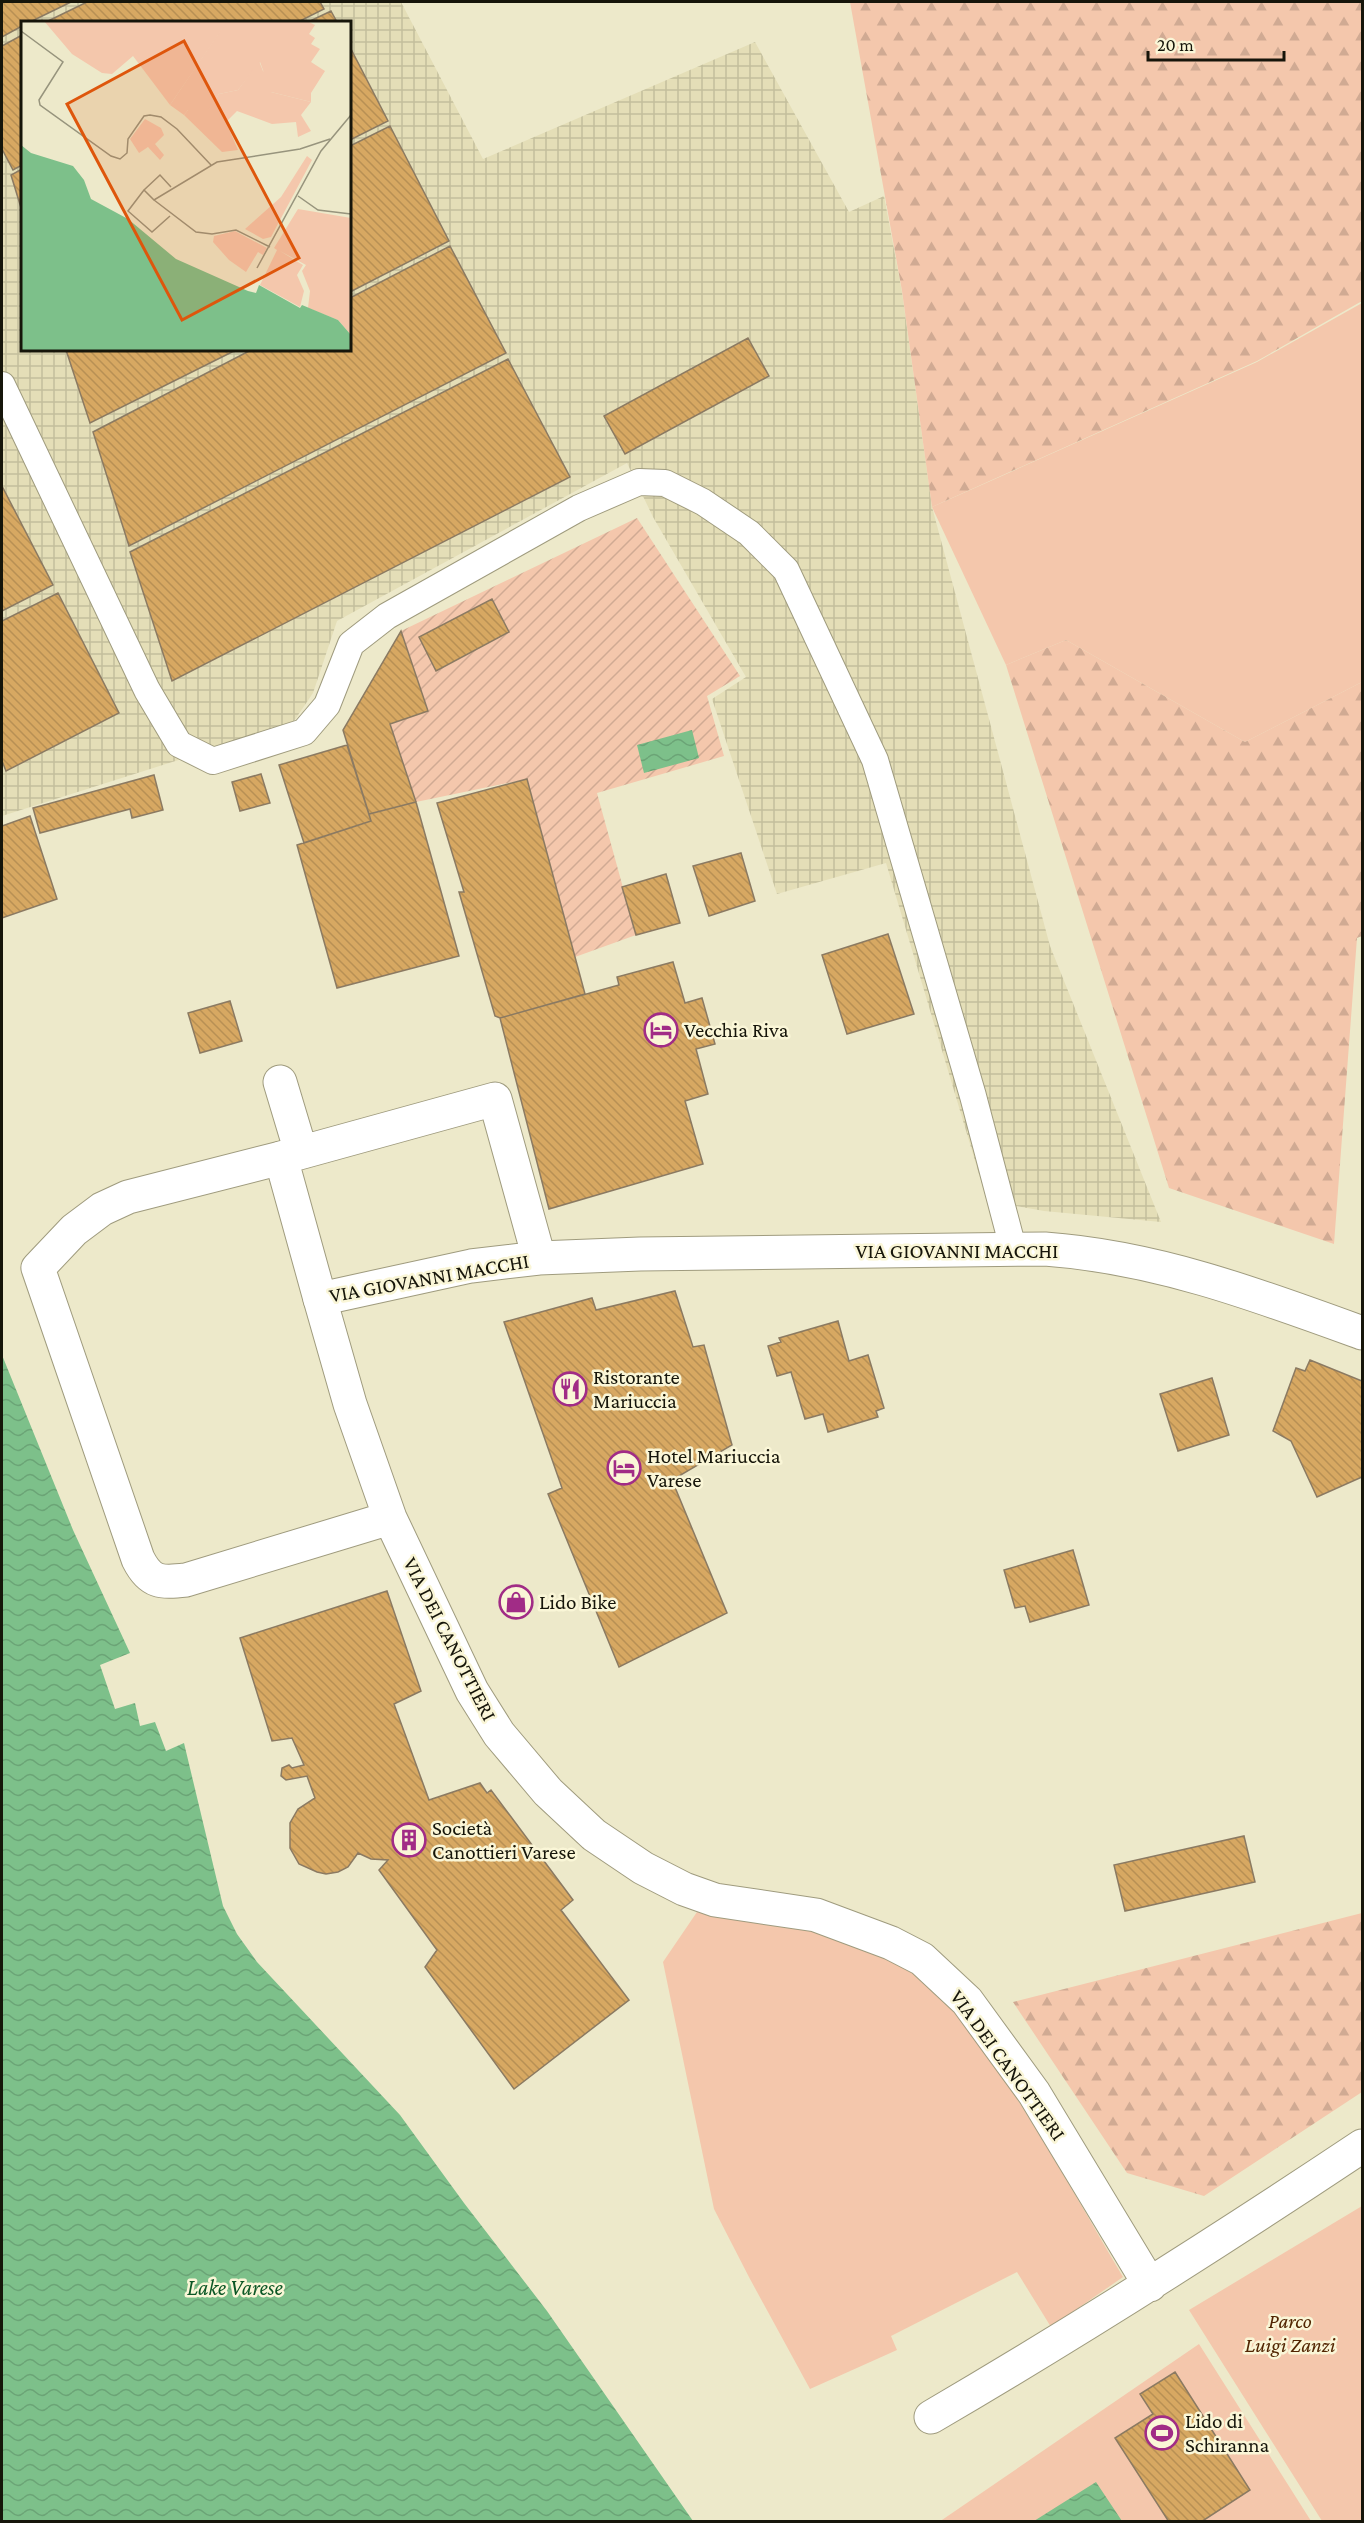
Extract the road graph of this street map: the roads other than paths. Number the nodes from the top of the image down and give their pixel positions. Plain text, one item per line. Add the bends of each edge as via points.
1 (2, 385) edge
2 (280, 1082) dead end
3 (291, 1155) junction
4 (1013, 1248) junction
5 (539, 1258) junction
6 (320, 1299) junction
7 (1362, 1333) edge
8 (390, 1518) junction
9 (1362, 2146) edge
10 (1150, 2284) junction
11 (931, 2417) dead end

1 - 4 lane via 147,690 179,744 213,761 304,732 327,705 351,644 387,616 579,508 639,482 665,483 703,502 749,533 786,570 875,760
2 - 3 street, VIA GIOVANNI MACCHI
3 - 5 street, VIA GIOVANNI MACCHI via 495,1099
3 - 6 street, VIA GIOVANNI MACCHI
3 - 8 street, VIA GIOVANNI MACCHI via 128,1197 102,1209 74,1230 38,1268 138,1559 153,1579 168,1583 186,1580
4 - 5 street, VIA GIOVANNI MACCHI
4 - 7 street, VIA GIOVANNI MACCHI via 1127,1258 1249,1291
5 - 6 street, VIA GIOVANNI MACCHI via 471,1266
6 - 8 street, VIA DEI CANOTTIERI via 350,1404
8 - 10 street, VIA DEI CANOTTIERI via 472,1691 499,1734 548,1792 594,1835 643,1868 684,1889 715,1900 816,1916 891,1943 922,1959 967,2001 1034,2093
9 - 10 street
10 - 11 street

